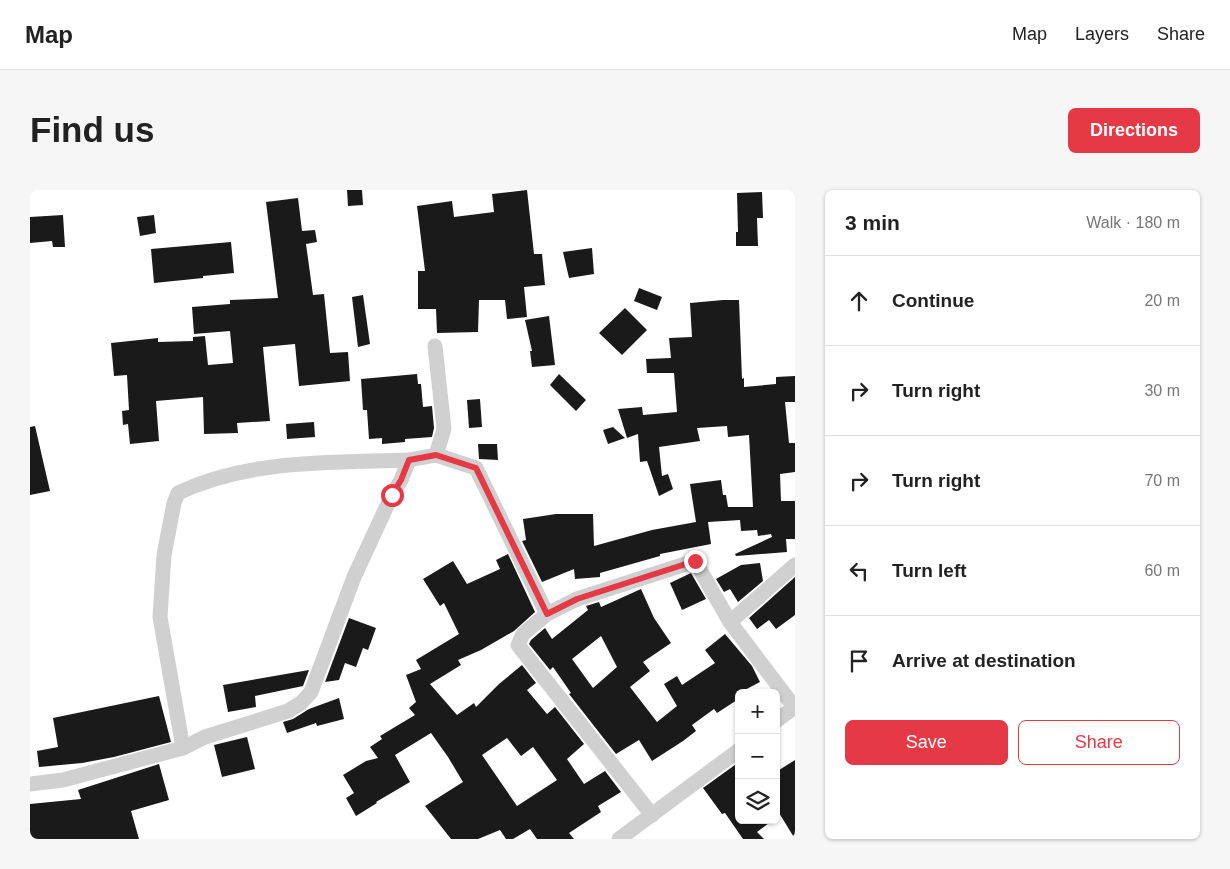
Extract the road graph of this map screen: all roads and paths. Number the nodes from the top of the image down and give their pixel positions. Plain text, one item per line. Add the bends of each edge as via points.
1 (434, 346) dead end
2 (436, 455) junction
3 (409, 460) junction
4 (795, 565) edge
5 (547, 614) junction
6 (730, 622) junction
7 (795, 707) edge
8 (780, 718) edge
9 (183, 748) junction
10 (735, 753) edge
11 (30, 784) edge
12 (652, 815) junction
13 (619, 839) edge

1 - 2 street via 444,429
2 - 3 street
2 - 5 street via 476,468
3 - 9 street via 354,577 311,692 288,711 205,737
3 - 9 street via 270,466 193,486 178,494 164,555 160,616
4 - 6 street
5 - 6 street via 577,599 695,561
5 - 12 street via 523,634 518,645
6 - 7 street
7 - 8 street
9 - 11 street via 63,780
10 - 12 street
12 - 13 street

